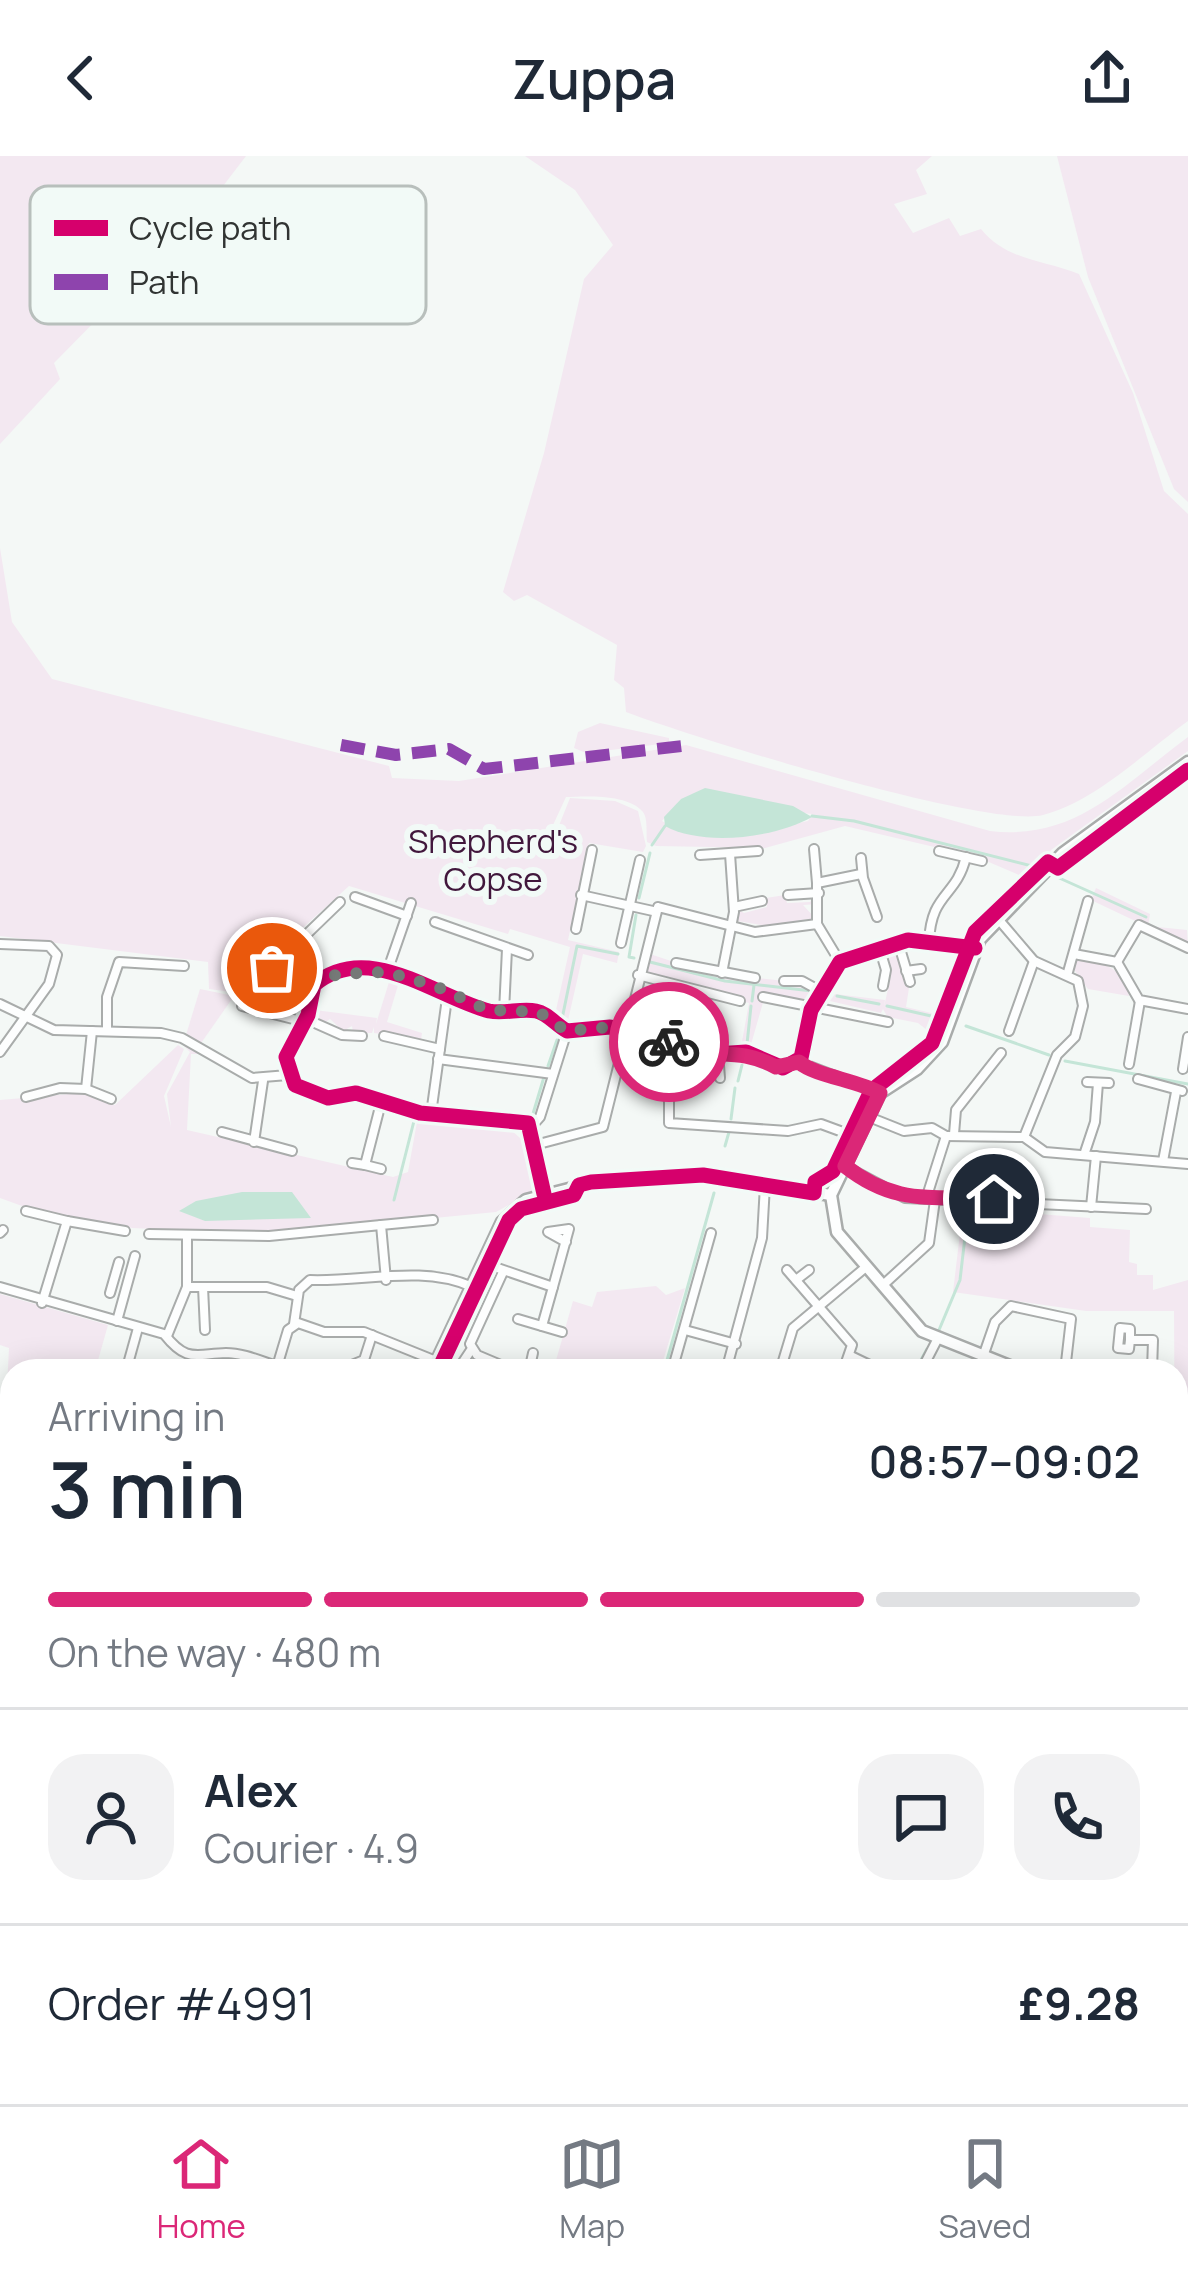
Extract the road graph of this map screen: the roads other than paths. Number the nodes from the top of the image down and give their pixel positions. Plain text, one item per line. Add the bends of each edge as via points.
1 (1188, 762) edge
2 (814, 849) dead end
3 (592, 850) dead end
4 (758, 851) dead end
5 (939, 851) dead end
6 (730, 854) junction
7 (700, 855) dead end
8 (966, 857) junction
9 (861, 858) dead end
10 (640, 860) dead end
11 (982, 861) dead end
12 (862, 874) junction
13 (818, 888) junction
14 (788, 895) dead end
15 (581, 896) junction
16 (355, 897) dead end
17 (762, 901) dead end
18 (1088, 901) dead end
19 (340, 902) dead end
20 (411, 903) dead end
21 (627, 905) junction
22 (734, 908) junction
23 (653, 911) junction
24 (407, 916) junction
25 (877, 916) dead end
26 (999, 920) junction
27 (435, 922) dead end
28 (817, 923) junction
29 (732, 926) junction
30 (576, 929) dead end
31 (898, 942) junction
32 (929, 942) junction
33 (621, 943) dead end
34 (0, 944) edge
35 (975, 948) junction
36 (1188, 948) edge
37 (292, 949) junction
38 (507, 949) junction
39 (880, 950) junction
40 (1074, 954) junction
41 (528, 955) dead end
42 (1034, 961) junction
43 (840, 962) junction
44 (1117, 962) junction
45 (676, 963) dead end
46 (184, 965) dead end
47 (921, 969) dead end
48 (906, 971) junction
49 (387, 972) junction
50 (1067, 972) junction
51 (722, 973) junction
52 (638, 975) junction
53 (755, 978) dead end
54 (319, 981) junction
55 (784, 981) dead end
56 (910, 982) dead end
57 (883, 986) dead end
58 (251, 988) dead end
59 (448, 991) junction
60 (822, 992) junction
61 (763, 997) dead end
62 (740, 1001) dead end
63 (1140, 1001) junction
64 (0, 1004) edge
65 (242, 1006) dead end
66 (813, 1006) junction
67 (1188, 1009) edge
68 (504, 1012) junction
69 (26, 1016) junction
70 (305, 1020) junction
71 (883, 1024) dead end
72 (107, 1029) junction
73 (92, 1030) junction
74 (1009, 1030) dead end
75 (566, 1031) junction
76 (625, 1032) junction
77 (362, 1036) dead end
78 (384, 1036) dead end
79 (1188, 1036) edge
80 (683, 1049) junction
81 (0, 1052) edge
82 (718, 1053) junction
83 (439, 1054) junction
84 (799, 1062) junction
85 (1129, 1064) dead end
86 (1183, 1069) dead end
87 (1009, 1070) dead end
88 (553, 1074) junction
89 (288, 1075) junction
90 (720, 1078) dead end
91 (1138, 1079) dead end
92 (263, 1081) junction
93 (1109, 1083) dead end
94 (86, 1089) junction
95 (880, 1093) junction
96 (26, 1097) dead end
97 (382, 1099) junction
98 (111, 1100) dead end
99 (431, 1114) junction
100 (868, 1116) junction
101 (532, 1126) junction
102 (222, 1132) dead end
103 (950, 1135) junction
104 (1024, 1137) junction
105 (859, 1138) junction
106 (254, 1142) junction
107 (536, 1145) junction
108 (292, 1150) dead end
109 (1084, 1155) junction
110 (1096, 1156) junction
111 (1163, 1161) junction
112 (352, 1163) dead end
113 (1188, 1163) edge
114 (365, 1165) junction
115 (845, 1166) junction
116 (382, 1169) dead end
117 (765, 1185) junction
118 (544, 1194) junction
119 (831, 1195) junction
120 (930, 1199) junction
121 (1091, 1207) junction
122 (1144, 1210) dead end
123 (26, 1211) dead end
124 (433, 1220) dead end
125 (67, 1221) junction
126 (381, 1225) junction
127 (125, 1231) dead end
128 (149, 1234) dead end
129 (187, 1236) junction
130 (566, 1242) dead end
131 (719, 1246) dead end
132 (135, 1256) dead end
133 (119, 1262) dead end
134 (483, 1263) junction
135 (866, 1267) junction
136 (787, 1270) dead end
137 (809, 1270) dead end
138 (502, 1272) junction
139 (115, 1277) junction
140 (128, 1280) junction
141 (386, 1280) junction
142 (796, 1280) junction
143 (882, 1285) junction
144 (187, 1286) junction
145 (470, 1286) junction
146 (0, 1287) edge
147 (203, 1287) junction
148 (553, 1287) junction
149 (110, 1293) dead end
150 (298, 1296) junction
151 (42, 1303) junction
152 (820, 1307) junction
153 (518, 1319) dead end
154 (117, 1321) junction
155 (294, 1324) junction
156 (542, 1326) junction
157 (138, 1328) junction
158 (205, 1330) dead end
159 (686, 1330) junction
160 (562, 1332) dead end
161 (373, 1335) junction
162 (167, 1336) junction
163 (937, 1340) junction
164 (1130, 1340) dead end
165 (736, 1344) junction
166 (471, 1350) junction
167 (533, 1353) dead end
168 (851, 1356) junction
169 (129, 1359) edge
170 (202, 1359) edge
171 (202, 1359) edge
172 (248, 1359) edge
173 (280, 1359) edge
174 (363, 1359) edge
175 (420, 1359) edge
176 (437, 1359) edge
177 (465, 1359) edge
178 (490, 1359) edge
179 (532, 1359) edge
180 (675, 1359) edge
181 (730, 1359) edge
182 (784, 1359) edge
183 (849, 1359) edge
184 (857, 1359) edge
185 (927, 1359) edge
186 (970, 1359) edge
187 (982, 1359) edge
188 (1066, 1359) edge
189 (1152, 1359) edge

1 - 26 street via 1063,853
2 - 13 street
3 - 15 street
4 - 6 street
5 - 8 street
6 - 7 street
6 - 22 street
8 - 11 street
8 - 32 street via 959,879 932,908
9 - 12 street
10 - 21 street
12 - 13 street
12 - 25 street
13 - 14 street
13 - 28 street
15 - 21 street
15 - 30 street
16 - 24 street
17 - 22 street
18 - 40 street
19 - 37 street
20 - 24 street
21 - 23 street
21 - 33 street
22 - 29 street
23 - 29 street via 666,906
23 - 52 street
24 - 49 street
26 - 35 street
26 - 42 street
27 - 38 street
28 - 29 street via 769,932
28 - 43 street
29 - 51 street
31 - 32 street
31 - 39 street
31 - 48 street
32 - 35 street
34 - 69 street via 56,953 50,983
35 - 95 street via 942,1042
36 - 44 street via 1137,926
37 - 54 street
37 - 58 street
38 - 41 street
38 - 68 street
39 - 43 street
39 - 57 street
40 - 44 street
40 - 50 street
42 - 50 street
42 - 74 street
43 - 60 street
44 - 63 street
45 - 51 street
46 - 72 street via 119,962
47 - 48 street
48 - 56 street
49 - 54 street
49 - 59 street
50 - 104 street via 1082,988 1080,1019
51 - 53 street
52 - 62 street
52 - 76 street
54 - 70 street
55 - 60 street
59 - 68 street
59 - 83 street
60 - 66 street
61 - 66 street
63 - 67 street
63 - 85 street
64 - 69 street
65 - 70 street
66 - 71 street
66 - 84 street
68 - 75 street via 539,1012
69 - 73 street via 58,1030
69 - 81 street
70 - 77 street
70 - 89 street via 286,1057
72 - 73 street
72 - 92 street via 181,1038
73 - 94 street
75 - 76 street
75 - 88 street
76 - 80 street
76 - 107 street via 603,1127
78 - 83 street
79 - 86 street
80 - 82 street
80 - 105 street via 666,1120 788,1131 821,1124
82 - 84 street via 746,1052 776,1067
82 - 90 street
83 - 88 street
83 - 99 street
84 - 95 street
87 - 103 street via 999,1057 956,1110
88 - 101 street
89 - 92 street
89 - 97 street via 323,1096
91 - 111 street via 1179,1092
92 - 106 street
93 - 109 street via 1093,1082 1095,1123
94 - 96 street
94 - 98 street
95 - 100 street
97 - 99 street
97 - 114 street
99 - 101 street
100 - 103 street via 904,1131
100 - 105 street
101 - 107 street
102 - 106 street
103 - 104 street
103 - 120 street
104 - 109 street via 1038,1151
105 - 115 street
106 - 108 street
107 - 118 street
109 - 110 street
110 - 111 street
110 - 121 street
111 - 113 street
112 - 114 street
114 - 116 street
115 - 119 street
115 - 120 street via 897,1196
117 - 118 street via 709,1170
117 - 119 street
117 - 165 street via 762,1238
118 - 134 street via 507,1214
119 - 135 street via 835,1228
120 - 121 street
120 - 143 street via 929,1243
121 - 122 street
123 - 125 street
124 - 126 street
125 - 127 street
125 - 151 street
126 - 129 street
126 - 141 street
128 - 129 street
129 - 144 street
130 - 148 street
131 - 159 street via 709,1238
132 - 140 street
133 - 139 street
134 - 138 street
134 - 145 street
135 - 143 street
135 - 152 street
136 - 142 street
137 - 142 street
138 - 148 street
138 - 166 street
139 - 140 street
139 - 149 street
140 - 154 street
141 - 145 street via 441,1274
141 - 150 street via 310,1280
142 - 152 street
143 - 163 street
144 - 147 street
144 - 162 street
145 - 176 street
146 - 151 street
147 - 150 street via 269,1287
147 - 158 street
148 - 156 street
150 - 155 street
151 - 154 street
152 - 168 street via 851,1343
152 - 182 street via 793,1328
153 - 156 street
154 - 157 street
155 - 161 street
155 - 173 street
156 - 160 street
157 - 162 street
157 - 169 street
159 - 165 street
159 - 180 street
161 - 174 street
161 - 175 street
162 - 171 street
163 - 185 street
163 - 186 street
164 - 189 street via 1153,1336
165 - 181 street
166 - 177 street
166 - 178 street
167 - 179 street
168 - 183 street
168 - 184 street
170 - 172 street
187 - 188 street via 999,1314 1011,1306 1071,1319

